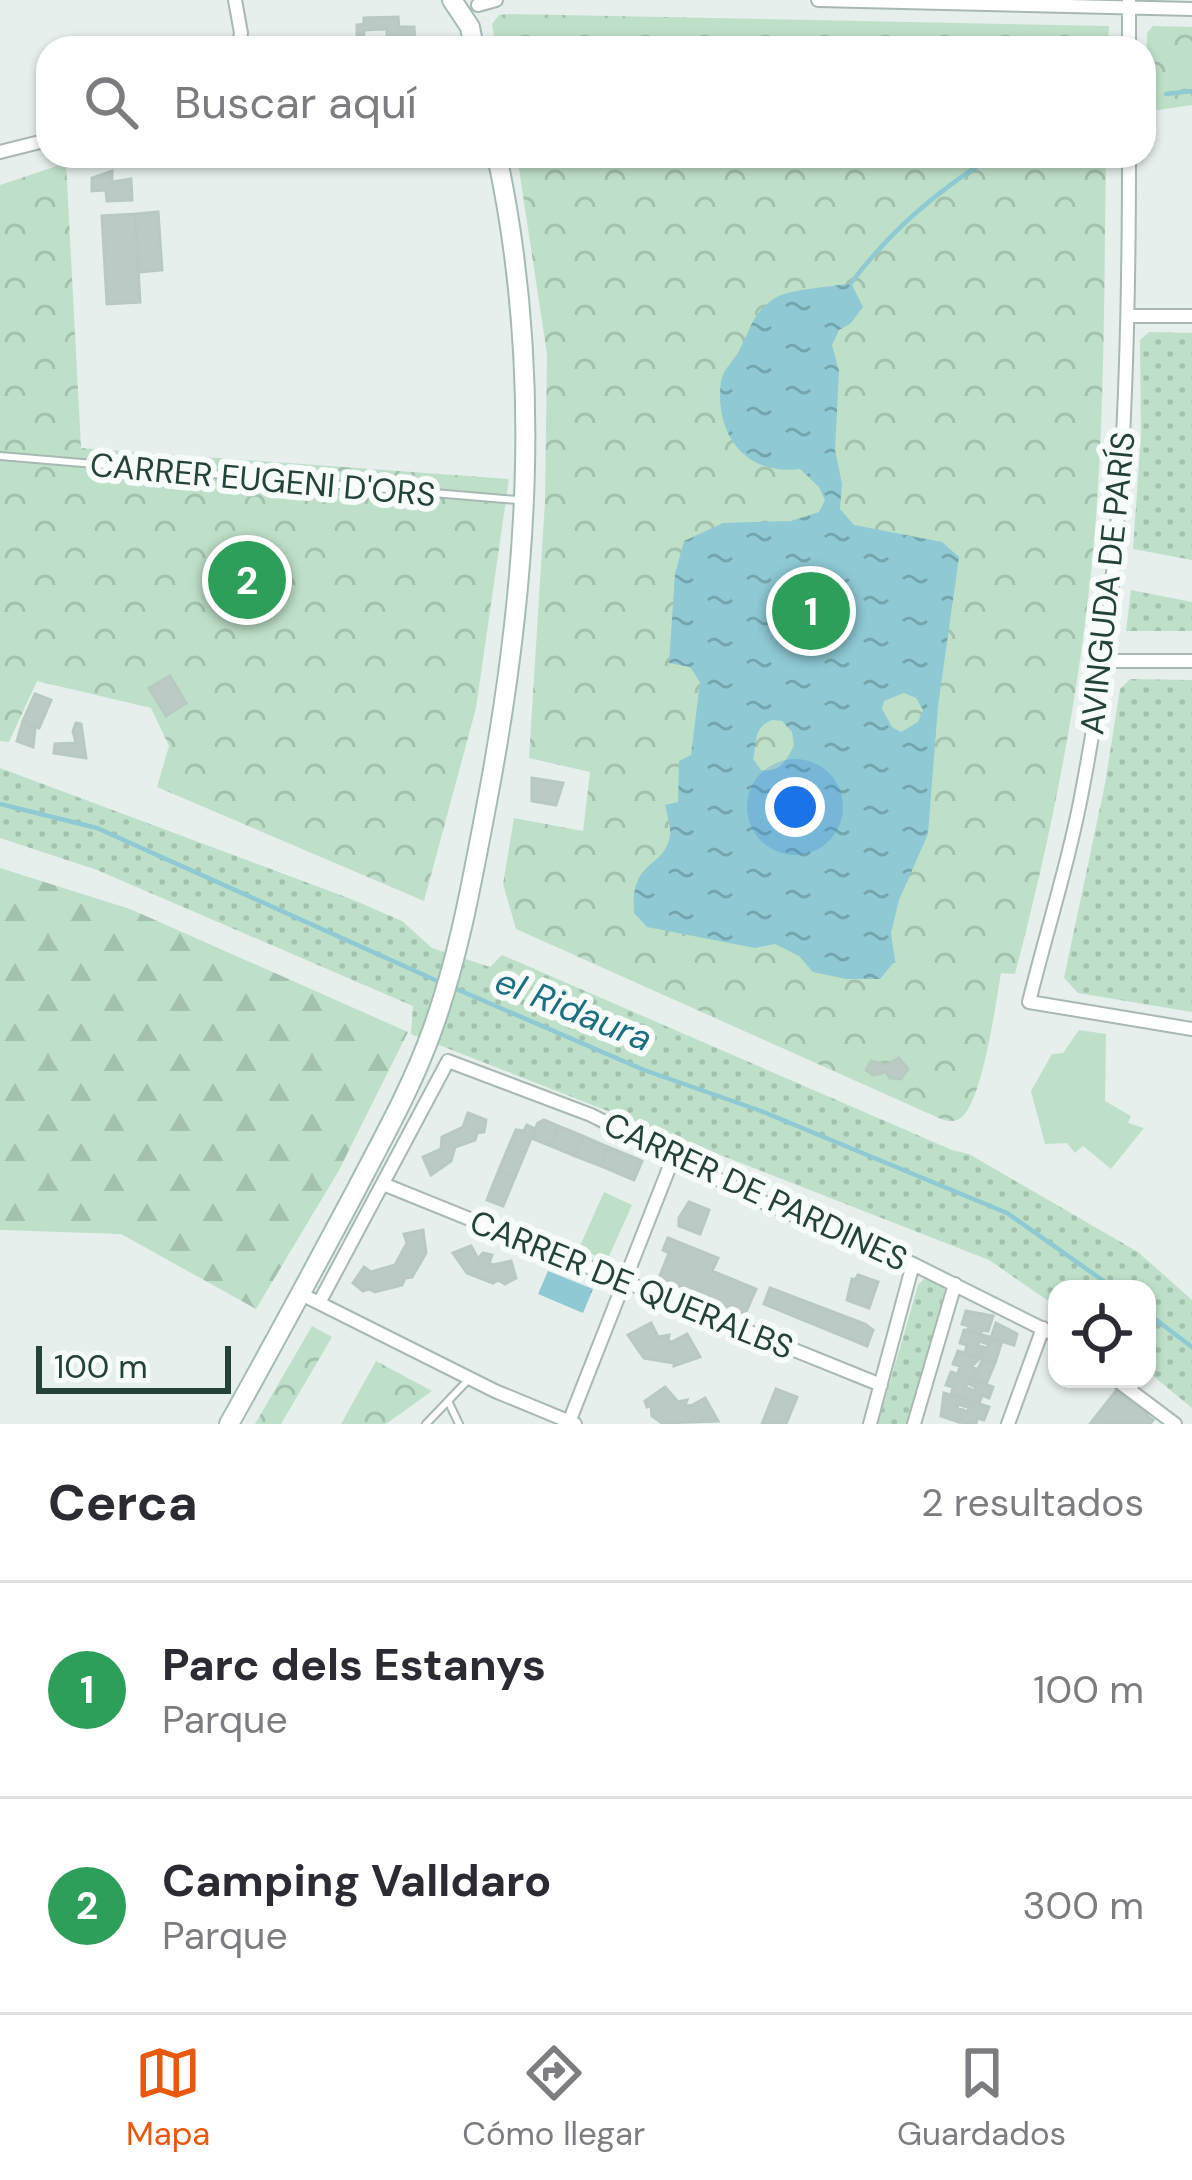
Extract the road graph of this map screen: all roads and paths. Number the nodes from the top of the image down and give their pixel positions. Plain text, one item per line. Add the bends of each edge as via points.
1 (235, 0) edge
2 (818, 0) edge
3 (837, 0) edge
4 (1100, 3) edge
5 (1129, 4) edge
6 (467, 6) edge
7 (1192, 9) edge
8 (240, 36) edge
9 (472, 36) edge
10 (1129, 36) edge
11 (36, 143) edge
12 (0, 152) edge
13 (500, 168) edge
14 (1129, 168) edge
15 (1129, 316) junction
16 (1192, 316) edge
17 (0, 456) edge
18 (526, 501) junction
19 (1102, 661) junction
20 (1192, 661) edge
21 (1192, 1029) edge
22 (674, 1158) junction
23 (383, 1184) junction
24 (913, 1264) junction
25 (625, 1281) junction
26 (955, 1284) junction
27 (310, 1298) junction
28 (1043, 1328) junction
29 (1048, 1331) edge
30 (470, 1378) junction
31 (880, 1384) junction
32 (1127, 1388) edge
33 (449, 1403) junction
34 (572, 1423) edge
35 (230, 1424) edge
36 (426, 1424) edge
37 (459, 1424) edge
38 (870, 1424) edge
39 (914, 1424) edge
40 (1008, 1424) edge
41 (1175, 1424) edge

1 - 8 street
2 - 3 street
3 - 4 street
4 - 5 street
5 - 7 street
5 - 10 street
6 - 9 main road
11 - 12 street
13 - 18 main road via 526,356
14 - 15 street, AVINGUDA DE PARÍS
15 - 16 street
15 - 19 street, AVINGUDA DE PARÍS
17 - 18 lane, CARRER EUGENI D'ORS
18 - 27 main road via 514,653 464,926 433,1029
19 - 20 street
19 - 21 street, AVINGUDA DE PARÍS via 1084,784 1030,1002
22 - 23 street, CARRER DE PARDINES via 591,1115 448,1061
22 - 24 street, CARRER DE PARDINES
22 - 25 street
23 - 25 street, CARRER DE QUERALBS
23 - 27 street
24 - 26 street, CARRER DE PARDINES
24 - 31 street
25 - 31 street, CARRER DE QUERALBS
25 - 34 street
26 - 28 street, CARRER DE PARDINES
26 - 39 street
27 - 30 street
27 - 35 main road
28 - 29 street, CARRER DE PARDINES
28 - 40 street
30 - 33 lane
30 - 34 street
31 - 38 street
32 - 41 street
33 - 36 lane
33 - 37 lane

